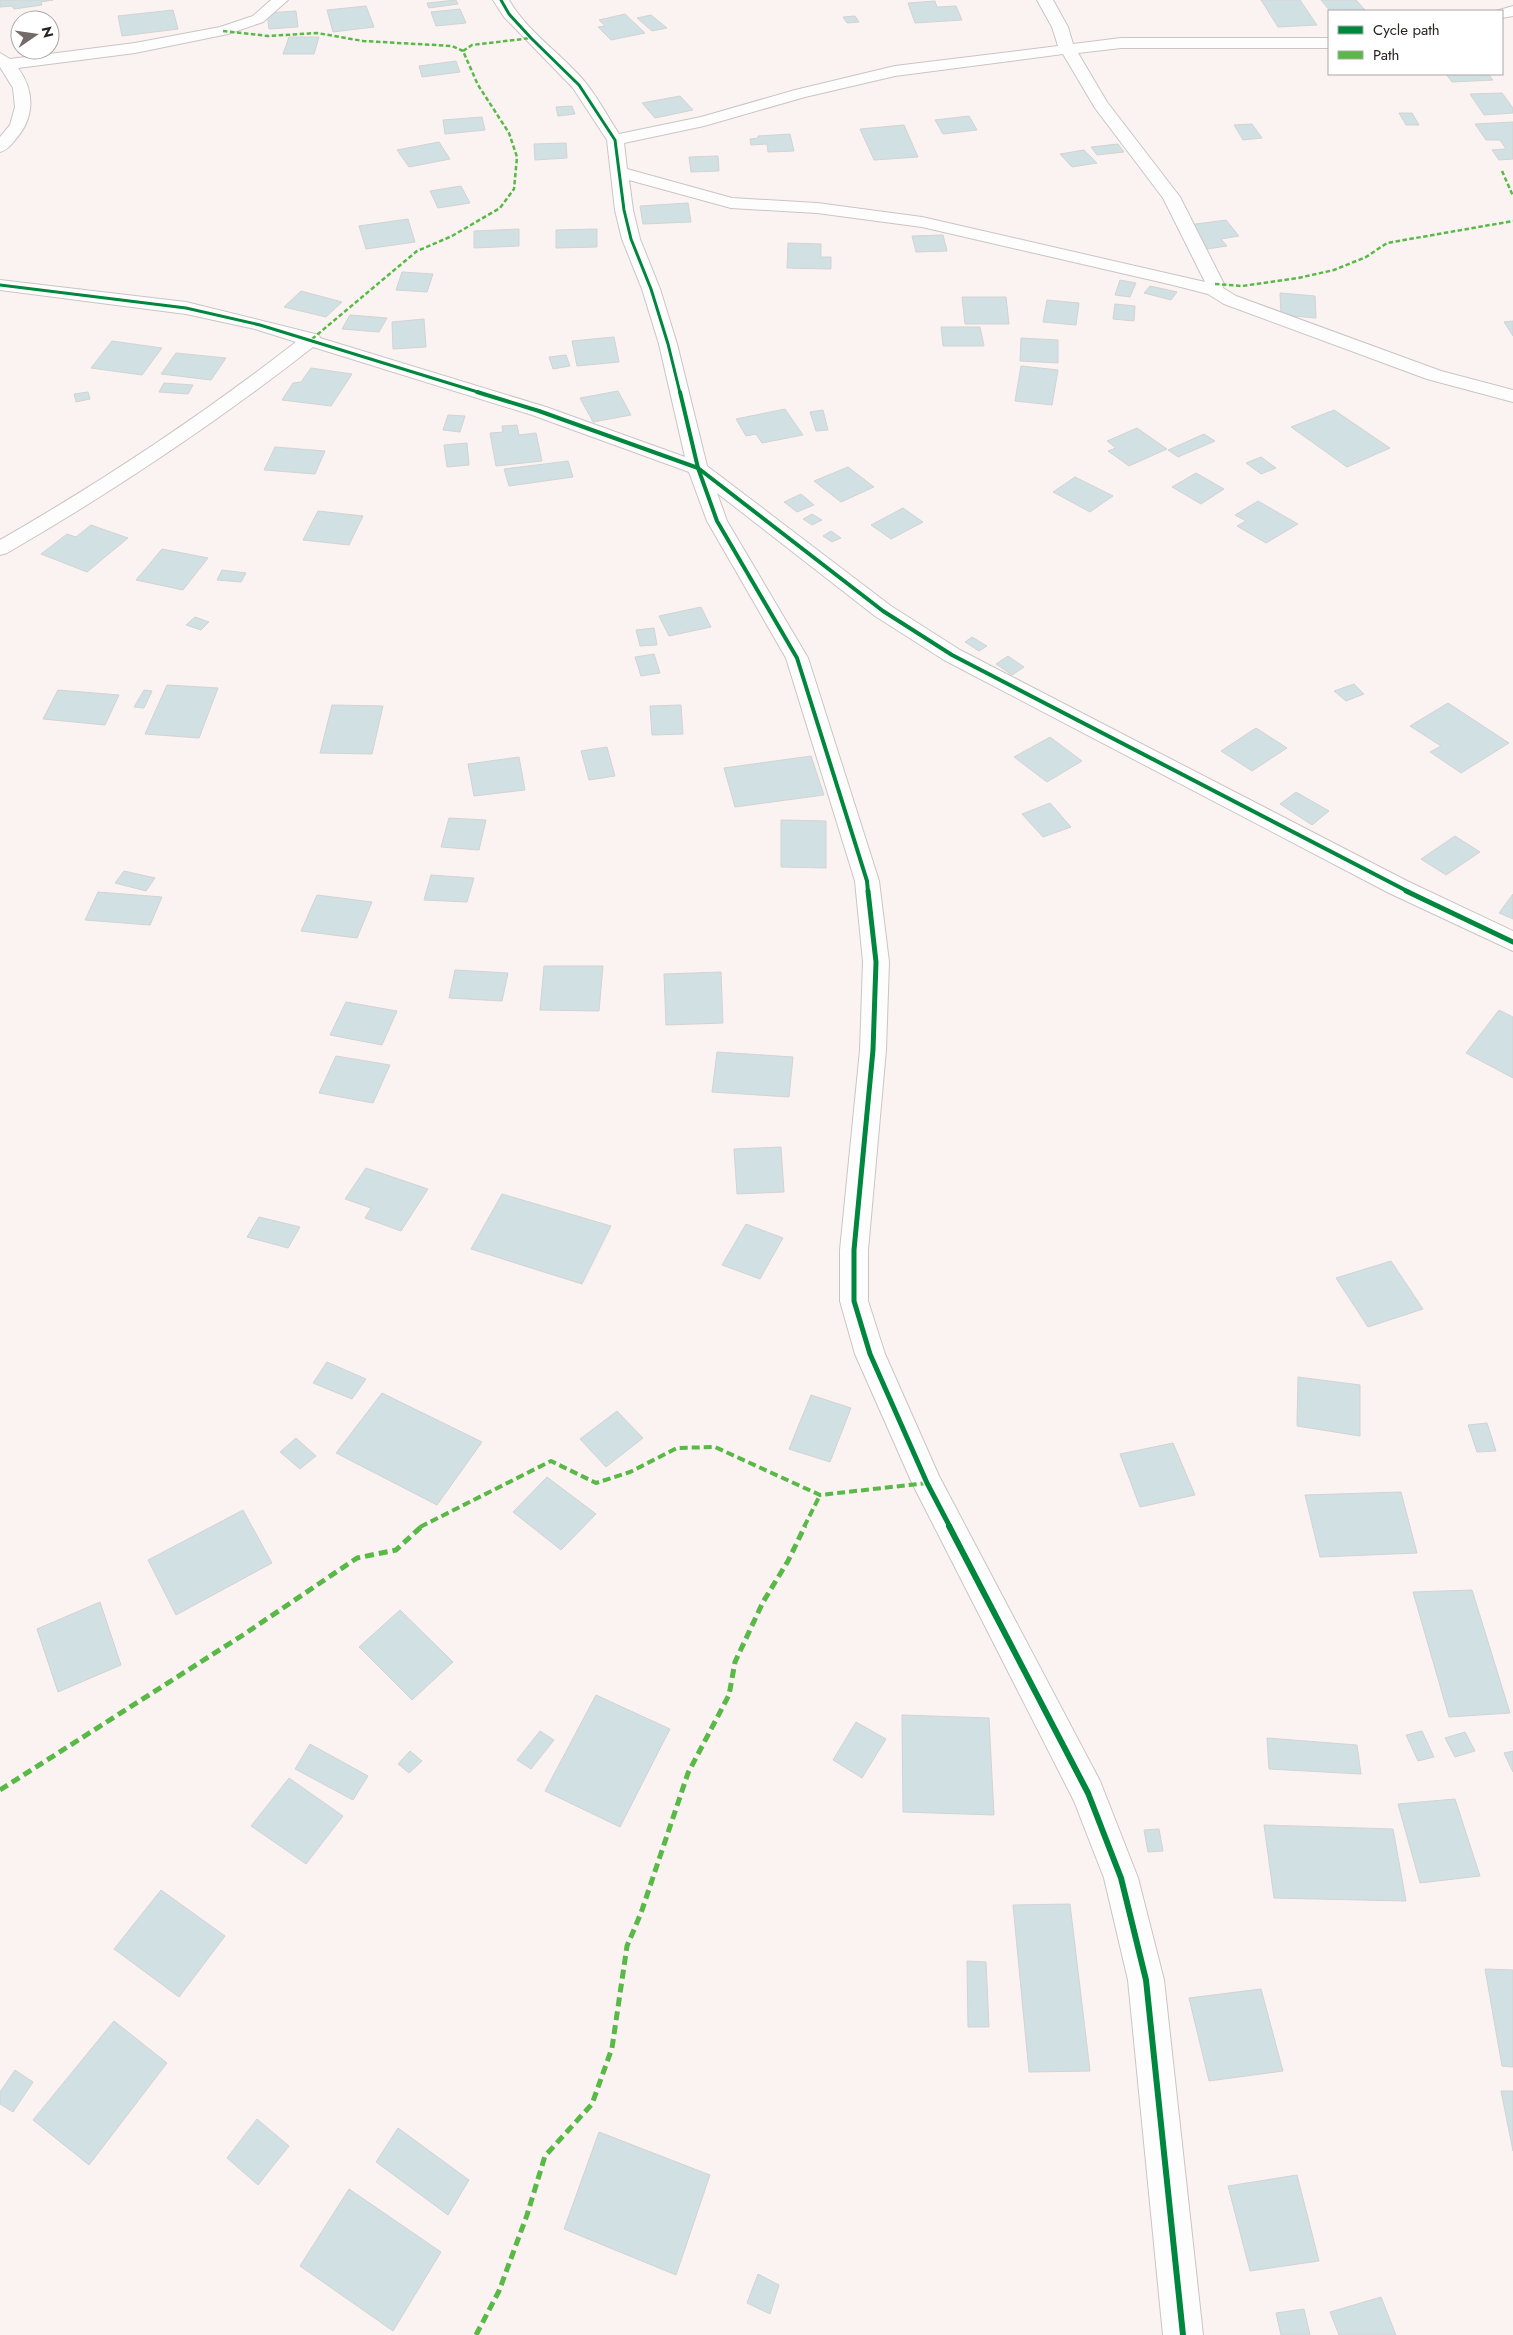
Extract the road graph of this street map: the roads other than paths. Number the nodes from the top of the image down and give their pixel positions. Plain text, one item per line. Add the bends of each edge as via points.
1 (280, 0) edge
2 (501, 0) edge
3 (1045, 0) edge
4 (1328, 43) edge
5 (1067, 48) junction
6 (4, 61) edge
7 (616, 140) junction
8 (0, 147) edge
9 (620, 172) junction
10 (0, 285) edge
11 (1214, 290) junction
12 (312, 339) junction
13 (1513, 396) edge
14 (698, 468) junction
15 (0, 549) edge
16 (1513, 942) edge
17 (1183, 2335) edge

1 - 6 street via 258,19 223,31 135,48
2 - 7 street via 530,38 579,84
3 - 5 street via 1060,26
4 - 5 street via 1122,43
5 - 7 street via 895,71 801,93 704,121
5 - 11 street via 1101,105 1171,198 1215,284
6 - 8 street via 20,81 21,112 18,125
7 - 9 street
9 - 11 street via 732,203 799,206 922,222
9 - 14 street via 631,239 668,344
10 - 12 street via 186,308
11 - 13 street via 1230,300 1434,375
12 - 14 street via 539,411
12 - 15 street via 261,380 187,431 94,493
14 - 16 street via 883,611 952,655 1398,887
14 - 17 street via 717,521 797,658 868,881 876,962 873,1050 854,1250 854,1301 870,1354 926,1483 1088,1793 1121,1878 1146,1980

